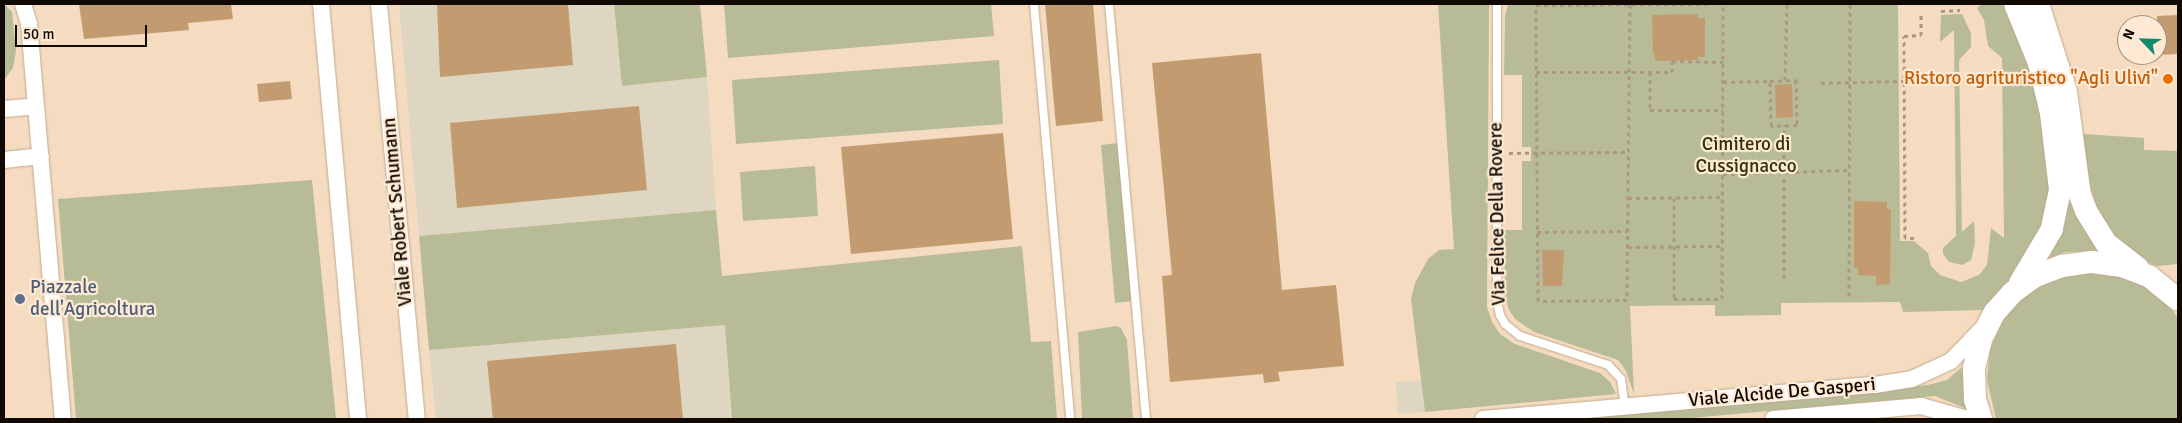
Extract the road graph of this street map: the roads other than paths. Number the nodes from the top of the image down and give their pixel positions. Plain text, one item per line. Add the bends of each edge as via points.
1 (22, 4) edge
2 (321, 4) edge
3 (379, 4) edge
4 (1034, 4) edge
5 (1109, 4) edge
6 (1497, 4) edge
7 (2015, 4) edge
8 (2038, 4) edge
9 (36, 106) junction
10 (4, 110) edge
11 (41, 156) junction
12 (4, 160) edge
13 (2168, 286) edge
14 (2012, 293) junction
15 (1995, 312) junction
16 (1625, 407) junction
17 (63, 419) edge
18 (358, 419) edge
19 (417, 419) edge
20 (1070, 419) edge
21 (1146, 419) edge
22 (1483, 419) edge
23 (1773, 419) edge
24 (1967, 419) edge
25 (1981, 419) edge

1 - 9 street via 29,24
2 - 18 street
3 - 19 street, Viale Robert Schumann
4 - 20 lane
5 - 21 lane
6 - 16 lane, Via Felice Della Rovere via 1497,291 1500,315 1505,324 1520,336 1608,365 1620,379
7 - 14 main road via 2039,63 2049,105 2060,190 2052,229 2030,270
8 - 13 main road via 2066,92 2080,195 2086,211 2108,244
9 - 10 street
9 - 11 street
11 - 12 street
11 - 17 street
13 - 14 main road via 2122,266 2092,262 2062,266 2033,277
14 - 15 main road
15 - 16 street, Viale Alcide De Gasperi via 1968,346 1951,361 1912,379
15 - 25 main road via 1981,339 1974,368 1975,399
16 - 22 street, Viale Alcide De Gasperi
23 - 24 street, Viale Alcide De Gasperi via 1921,406

